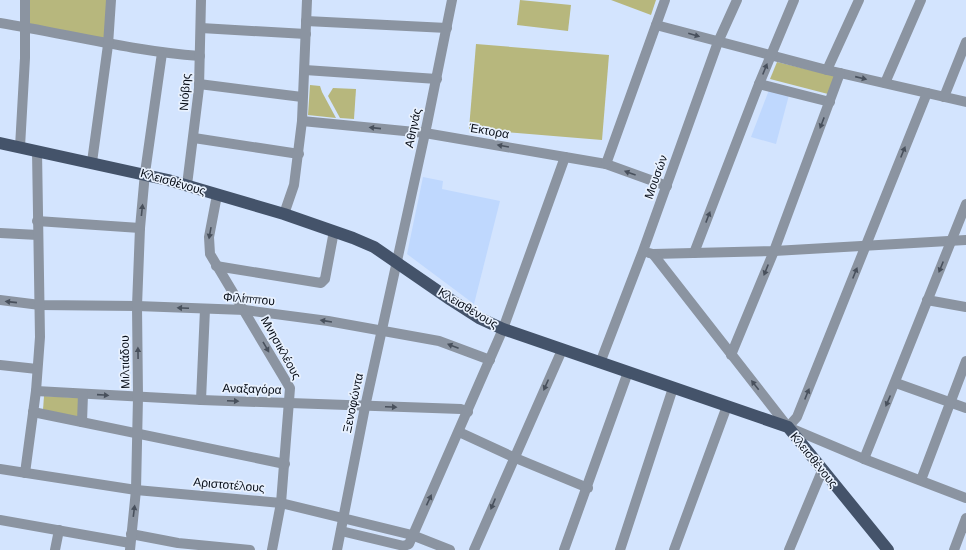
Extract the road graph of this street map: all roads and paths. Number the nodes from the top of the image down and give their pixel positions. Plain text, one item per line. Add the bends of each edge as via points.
1 (25, 0) edge
2 (111, 0) edge
3 (201, 0) edge
4 (307, 0) edge
5 (452, 0) edge
6 (665, 0) edge
7 (737, 0) edge
8 (794, 0) edge
9 (858, 0) edge
10 (922, 0) edge
11 (306, 21) junction
12 (0, 23) edge
13 (656, 25) junction
14 (25, 27) junction
15 (200, 28) junction
16 (447, 28) junction
17 (306, 34) junction
18 (718, 42) junction
19 (966, 42) edge
20 (108, 44) junction
21 (162, 53) junction
22 (771, 55) junction
23 (200, 56) junction
24 (304, 70) junction
25 (827, 70) junction
26 (840, 73) junction
27 (437, 79) junction
28 (885, 83) junction
29 (199, 84) junction
30 (759, 84) junction
31 (927, 93) junction
32 (302, 97) junction
33 (944, 97) junction
34 (830, 102) junction
35 (966, 102) edge
36 (302, 121) junction
37 (425, 133) junction
38 (194, 138) junction
39 (0, 143) edge
40 (20, 147) junction
41 (37, 151) junction
42 (299, 154) junction
43 (565, 157) junction
44 (92, 162) junction
45 (606, 164) junction
46 (145, 174) junction
47 (187, 185) junction
48 (667, 186) junction
49 (217, 195) junction
50 (966, 204) edge
51 (284, 214) junction
52 (37, 220) junction
53 (140, 228) junction
54 (334, 231) junction
55 (0, 233) edge
56 (38, 235) junction
57 (966, 240) edge
58 (952, 241) junction
59 (866, 245) junction
60 (774, 251) junction
61 (648, 253) junction
62 (694, 253) junction
63 (397, 262) junction
64 (216, 266) junction
65 (0, 300) edge
66 (928, 300) junction
67 (40, 305) junction
68 (137, 306) junction
69 (966, 307) edge
70 (205, 309) junction
71 (245, 310) junction
72 (503, 329) junction
73 (382, 331) junction
74 (562, 350) junction
75 (731, 355) junction
76 (490, 360) junction
77 (966, 361) edge
78 (600, 363) junction
79 (0, 365) edge
80 (37, 370) junction
81 (628, 372) junction
82 (896, 383) junction
83 (673, 388) junction
84 (36, 391) junction
85 (83, 394) junction
86 (138, 397) junction
87 (201, 400) junction
88 (289, 403) junction
89 (951, 404) junction
90 (365, 406) junction
91 (727, 406) junction
92 (966, 408) edge
93 (34, 412) junction
94 (468, 412) junction
95 (82, 422) junction
96 (788, 427) junction
97 (460, 432) junction
98 (138, 434) junction
99 (513, 457) junction
100 (864, 459) junction
101 (285, 464) junction
102 (0, 469) edge
103 (822, 471) junction
104 (25, 473) junction
105 (921, 480) junction
106 (588, 488) junction
107 (136, 490) junction
108 (966, 498) edge
109 (281, 503) junction
110 (344, 518) junction
111 (966, 518) edge
112 (0, 520) edge
113 (59, 530) junction
114 (341, 531) junction
115 (412, 535) junction
116 (130, 542) edge
117 (239, 549) edge
118 (55, 550) edge
119 (250, 550) edge
120 (272, 550) edge
121 (337, 550) edge
122 (450, 550) edge
123 (474, 550) edge
124 (564, 550) edge
125 (620, 550) edge
126 (674, 550) edge
127 (789, 550) edge
128 (888, 550) edge
129 (954, 550) edge

1 - 14 street
2 - 20 street
3 - 15 street, Νιόβης
4 - 11 street
5 - 16 street, Αθηνάς
6 - 13 street
7 - 18 street, Μουσών
8 - 22 street
9 - 25 street
10 - 28 street
11 - 16 street
11 - 17 street
12 - 14 street
13 -> 18 street
13 - 45 street
14 - 20 street
14 - 40 street
15 - 17 street
15 - 23 street, Νιόβης
16 - 27 street, Αθηνάς
17 - 24 street
18 - 22 street
18 - 48 street, Μουσών
19 - 33 street
20 - 21 street
20 - 44 street
21 - 23 street
21 - 46 street, Μιλτιάδου
22 - 25 street
30 -> 22 street
23 - 29 street, Νιόβης
24 - 27 street
24 - 32 street
25 - 26 street
26 -> 28 street
26 - 34 street
27 - 37 street, Αθηνάς
28 - 31 street
29 - 32 street
29 - 38 street, Νιόβης
30 - 34 street
62 -> 30 street
31 - 33 street
59 -> 31 street
32 - 36 street
33 - 35 street
34 -> 60 street
37 -> 36 street, Έκτορα
36 - 42 street
43 -> 37 street, Έκτορα
37 - 63 street, Αθηνάς
38 - 42 street
38 - 47 street, Νιόβης
39 - 40 main road, Κλεισθένους
40 - 41 main road, Κλεισθένους
41 - 44 main road, Κλεισθένους
41 - 52 street
42 - 51 street via 294,184
43 - 45 street, Έκτορα
43 - 72 street
44 - 46 main road, Κλεισθένους
48 -> 45 street, Έκτορα
46 - 47 main road, Κλεισθένους
53 -> 46 street, Μιλτιάδου
47 - 49 main road, Κλεισθένους
48 - 61 street, Μουσών
49 - 51 main road, Κλεισθένους
49 -> 64 street, Μνησικλέους via 208,245
50 - 58 street
51 - 54 main road, Κλεισθένους
52 - 53 street
52 - 56 street
53 - 68 street, Μιλτιάδου
54 - 63 main road, Κλεισθένους via 370,245
54 - 64 street via 325,279 322,283
55 - 56 street
56 - 67 street
57 - 58 street
58 - 59 street
58 -> 66 street
59 - 60 street
96 -> 59 street via 797,418
60 - 62 street
60 -> 75 street
61 - 62 street
61 - 75 street
61 - 78 street, Μουσών
63 - 72 main road, Κλεισθένους via 468,311
63 - 73 street, Ξενοφώντα
64 - 71 street, Μνησικλέους
67 -> 65 street, Φιλίππου
66 - 69 street
66 - 82 street
67 - 68 street, Φιλίππου
67 - 80 street
70 -> 68 street, Φιλίππου
86 -> 68 street, Μιλτιάδου
70 - 71 street, Φιλίππου
70 - 87 street
73 -> 71 street, Φιλίππου via 328,320
71 -> 88 street, Μνησικλέους via 290,388
72 - 74 main road, Κλεισθένους
72 - 76 street
76 -> 73 street, Φιλίππου via 445,343
73 - 90 street, Ξενοφώντα
74 - 78 main road, Κλεισθένους
74 -> 99 street
96 -> 75 street
76 - 94 street
77 - 89 street
78 - 81 main road, Κλεισθένους
79 - 80 street
80 - 84 street
81 - 83 main road, Κλεισθένους
81 - 106 street
82 - 89 street
82 -> 100 street
83 - 91 main road, Κλεισθένους
83 - 125 street
84 - 85 street, Αναξαγόρα
84 - 93 street
85 -> 86 street, Αναξαγόρα
85 - 95 street
86 - 87 street, Αναξαγόρα
86 - 98 street, Μιλτιάδου
87 -> 88 street, Αναξαγόρα
88 - 90 street, Αναξαγόρα
88 - 101 street, Μνησικλέους
89 - 92 street
89 - 105 street
90 -> 94 street, Αναξαγόρα via 461,409
90 - 110 street, Ξενοφώντα
91 - 96 main road, Κλεισθένους
91 - 126 street
93 - 95 street
93 - 104 street
94 - 97 street
95 - 98 street
96 - 100 street
96 - 103 main road, Κλεισθένους
97 - 99 street
115 -> 97 street
98 - 101 street
98 - 107 street, Μιλτιάδου
99 - 106 street
99 -> 123 street
100 - 105 street
101 - 109 street, Μνησικλέους
102 - 104 street, Αριστοτέλους
103 - 127 street
103 - 128 main road, Κλεισθένους
104 - 107 street, Αριστοτέλους
105 - 108 street
106 - 124 street
107 - 109 street, Αριστοτέλους
116 -> 107 street, Μιλτιάδου
109 - 110 street, Αριστοτέλους
109 - 120 street, Μνησικλέους
110 - 114 street, Ξενοφώντα
110 - 115 street, Αριστοτέλους
111 - 129 street
112 - 113 street
113 - 116 street
113 - 118 street
114 - 115 street via 404,546 409,544
114 - 121 street, Ξενοφώντα
115 - 122 street, Αριστοτέλους
116 - 117 street via 178,543
117 - 119 street

